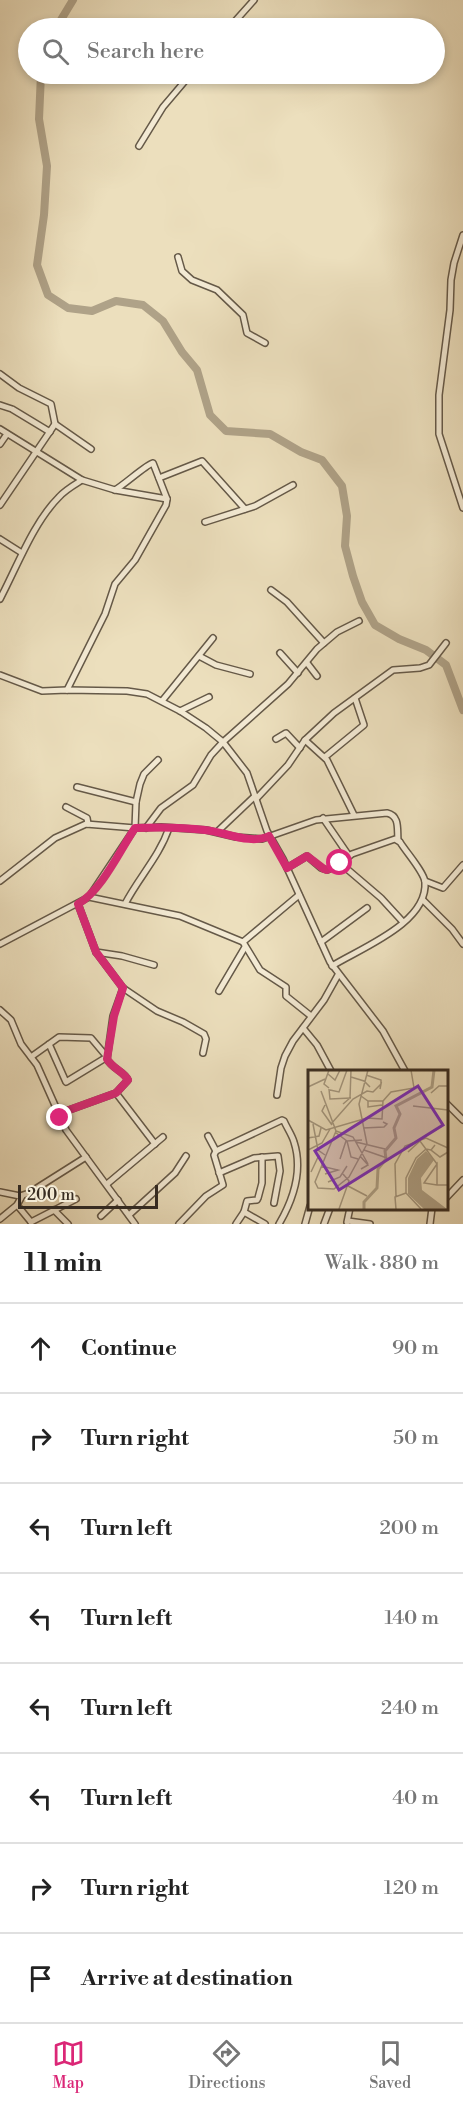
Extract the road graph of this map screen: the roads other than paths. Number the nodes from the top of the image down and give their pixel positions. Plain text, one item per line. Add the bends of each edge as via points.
1 (254, 0) edge
2 (238, 18) edge
3 (183, 84) edge
4 (139, 146) dead end
5 (463, 235) edge
6 (178, 257) dead end
7 (266, 343) dead end
8 (0, 374) edge
9 (0, 405) edge
10 (55, 424) junction
11 (0, 429) edge
12 (50, 432) junction
13 (7, 434) junction
14 (0, 444) edge
15 (90, 449) dead end
16 (36, 453) junction
17 (159, 478) junction
18 (81, 480) junction
19 (293, 485) dead end
20 (115, 490) junction
21 (166, 500) junction
22 (0, 505) edge
23 (463, 508) edge
24 (245, 509) junction
25 (205, 522) dead end
26 (0, 539) edge
27 (22, 553) junction
28 (271, 590) dead end
29 (0, 599) edge
30 (359, 621) dead end
31 (213, 638) dead end
32 (324, 643) junction
33 (445, 644) dead end
34 (280, 653) dead end
35 (199, 656) junction
36 (307, 663) junction
37 (298, 673) junction
38 (250, 674) dead end
39 (0, 675) edge
40 (317, 676) dead end
41 (67, 690) junction
42 (209, 697) dead end
43 (355, 698) junction
44 (162, 701) junction
45 (180, 711) junction
46 (276, 739) dead end
47 (305, 740) junction
48 (223, 742) junction
49 (300, 748) junction
50 (325, 758) junction
51 (158, 760) dead end
52 (77, 787) dead end
53 (256, 797) junction
54 (136, 802) junction
55 (66, 807) dead end
56 (354, 815) junction
57 (323, 818) junction
58 (88, 824) junction
59 (135, 828) junction
60 (146, 828) junction
61 (169, 828) junction
62 (217, 832) junction
63 (269, 836) junction
64 (398, 840) junction
65 (349, 856) junction
66 (340, 863) junction
67 (463, 865) edge
68 (287, 868) junction
69 (0, 881) edge
70 (425, 881) junction
71 (298, 895) junction
72 (89, 897) junction
73 (423, 900) junction
74 (78, 904) junction
75 (124, 904) junction
76 (367, 908) dead end
77 (403, 922) junction
78 (321, 942) junction
79 (0, 944) edge
80 (244, 944) junction
81 (463, 944) edge
82 (96, 952) junction
83 (154, 965) dead end
84 (332, 966) junction
85 (339, 975) junction
86 (123, 988) junction
87 (219, 991) dead end
88 (0, 1010) edge
89 (311, 1016) junction
90 (303, 1028) junction
91 (49, 1044) junction
92 (203, 1053) dead end
93 (31, 1057) junction
94 (107, 1057) junction
95 (330, 1070) edge
96 (404, 1070) edge
97 (116, 1093) junction
98 (277, 1095) dead end
99 (448, 1104) edge
100 (58, 1114) junction
101 (463, 1120) edge
102 (208, 1136) dead end
103 (162, 1137) dead end
104 (155, 1144) junction
105 (216, 1151) junction
106 (186, 1156) dead end
107 (86, 1157) junction
108 (262, 1157) junction
109 (219, 1173) junction
110 (463, 1180) edge
111 (107, 1184) junction
112 (0, 1192) edge
113 (22, 1196) junction
114 (448, 1197) edge
115 (76, 1199) dead end
116 (118, 1200) junction
117 (274, 1203) dead end
118 (17, 1205) junction
119 (309, 1209) edge
120 (330, 1209) edge
121 (54, 1210) junction
122 (432, 1210) edge
123 (244, 1212) junction
124 (129, 1215) junction
125 (101, 1216) dead end
126 (0, 1219) edge
127 (347, 1222) edge
128 (32, 1223) edge
129 (68, 1224) edge
130 (135, 1224) edge
131 (179, 1224) edge
132 (236, 1224) edge
133 (265, 1224) edge
134 (279, 1224) edge
135 (305, 1224) edge
136 (324, 1224) edge
137 (370, 1224) edge
138 (430, 1224) edge

1 - 2 street
3 - 4 street
5 - 23 street via 451,279 439,393 439,434
6 - 7 street via 182,271 222,294 243,315 247,333
8 - 10 street via 51,404
9 - 12 street
10 - 12 street
10 - 15 street
11 - 13 street
12 - 16 street
13 - 14 street
13 - 16 street
16 - 18 street
16 - 22 street
17 - 20 street via 155,465 150,463
17 - 21 street
17 - 24 street via 202,461
18 - 20 street
18 - 27 street via 53,503
19 - 24 street
20 - 21 street
21 - 41 street via 165,510 135,560 115,584 105,614
24 - 25 street
26 - 27 street
27 - 29 street
28 - 32 street via 288,602
30 - 32 street
31 - 35 street
32 - 36 street
33 - 43 street via 432,662 420,668 397,668
34 - 37 street
35 - 38 street
35 - 44 street
36 - 37 street
36 - 40 street
37 - 48 street
39 - 41 street via 42,691
41 - 44 street via 137,691
42 - 45 street
43 - 47 street
43 - 50 street via 364,725
44 - 45 street
45 - 48 street
46 - 49 street via 286,733
47 - 49 street
47 - 50 street
48 - 53 street via 247,773
48 - 60 street via 193,785 161,808
49 - 53 street
50 - 56 street
51 - 54 street via 144,774
52 - 54 street
53 - 62 street
53 - 63 street
54 - 59 street
55 - 58 street via 87,818
56 - 57 street
56 - 64 street via 391,814 397,820
57 - 63 street
57 - 65 street
58 - 59 street
58 - 69 street via 55,838
59 - 60 street
59 - 72 street
60 - 61 street
61 - 62 street
61 - 75 street via 160,851
62 - 63 street via 262,839
63 - 68 street
64 - 65 street
64 - 70 street
65 - 66 street
66 - 68 street via 327,870 307,856
66 - 77 street
67 - 70 street via 443,888
68 - 71 street
70 - 73 street
71 - 78 street
71 - 80 street
72 - 74 street
72 - 75 street
73 - 77 street
73 - 81 street
74 - 79 street
74 - 82 street
75 - 80 street via 180,916
76 - 78 street
77 - 84 street
78 - 84 street
80 - 87 street
80 - 89 street via 260,969 286,987 286,996
82 - 83 street
82 - 86 street
84 - 85 street
85 - 89 street
85 - 96 street via 383,1031
86 - 92 street via 157,1011 204,1034
86 - 94 street
88 - 93 street via 11,1020
89 - 90 street
90 - 95 street
90 - 98 street via 283,1061
91 - 93 street
91 - 94 street via 59,1037 91,1038
91 - 94 street via 66,1082
93 - 100 street
94 - 97 street via 128,1078
97 - 100 street
97 - 104 street
99 - 101 street
100 - 107 street
102 - 105 street
103 - 104 street
104 - 111 street
105 - 109 street
105 - 134 street via 284,1121 294,1142 297,1172 292,1197
106 - 124 street via 175,1173
107 - 111 street
107 - 113 street
108 - 109 street
108 - 117 street via 279,1157
108 - 123 street via 258,1198 247,1201
109 - 131 street via 222,1186 206,1196
110 - 114 street
111 - 116 street
112 - 113 street
113 - 118 street
115 - 121 street
116 - 124 street
116 - 125 street
118 - 126 street
118 - 128 street
119 - 135 street
120 - 136 street
121 - 128 street
121 - 129 street
122 - 138 street
123 - 132 street
123 - 133 street
124 - 130 street
127 - 137 street

